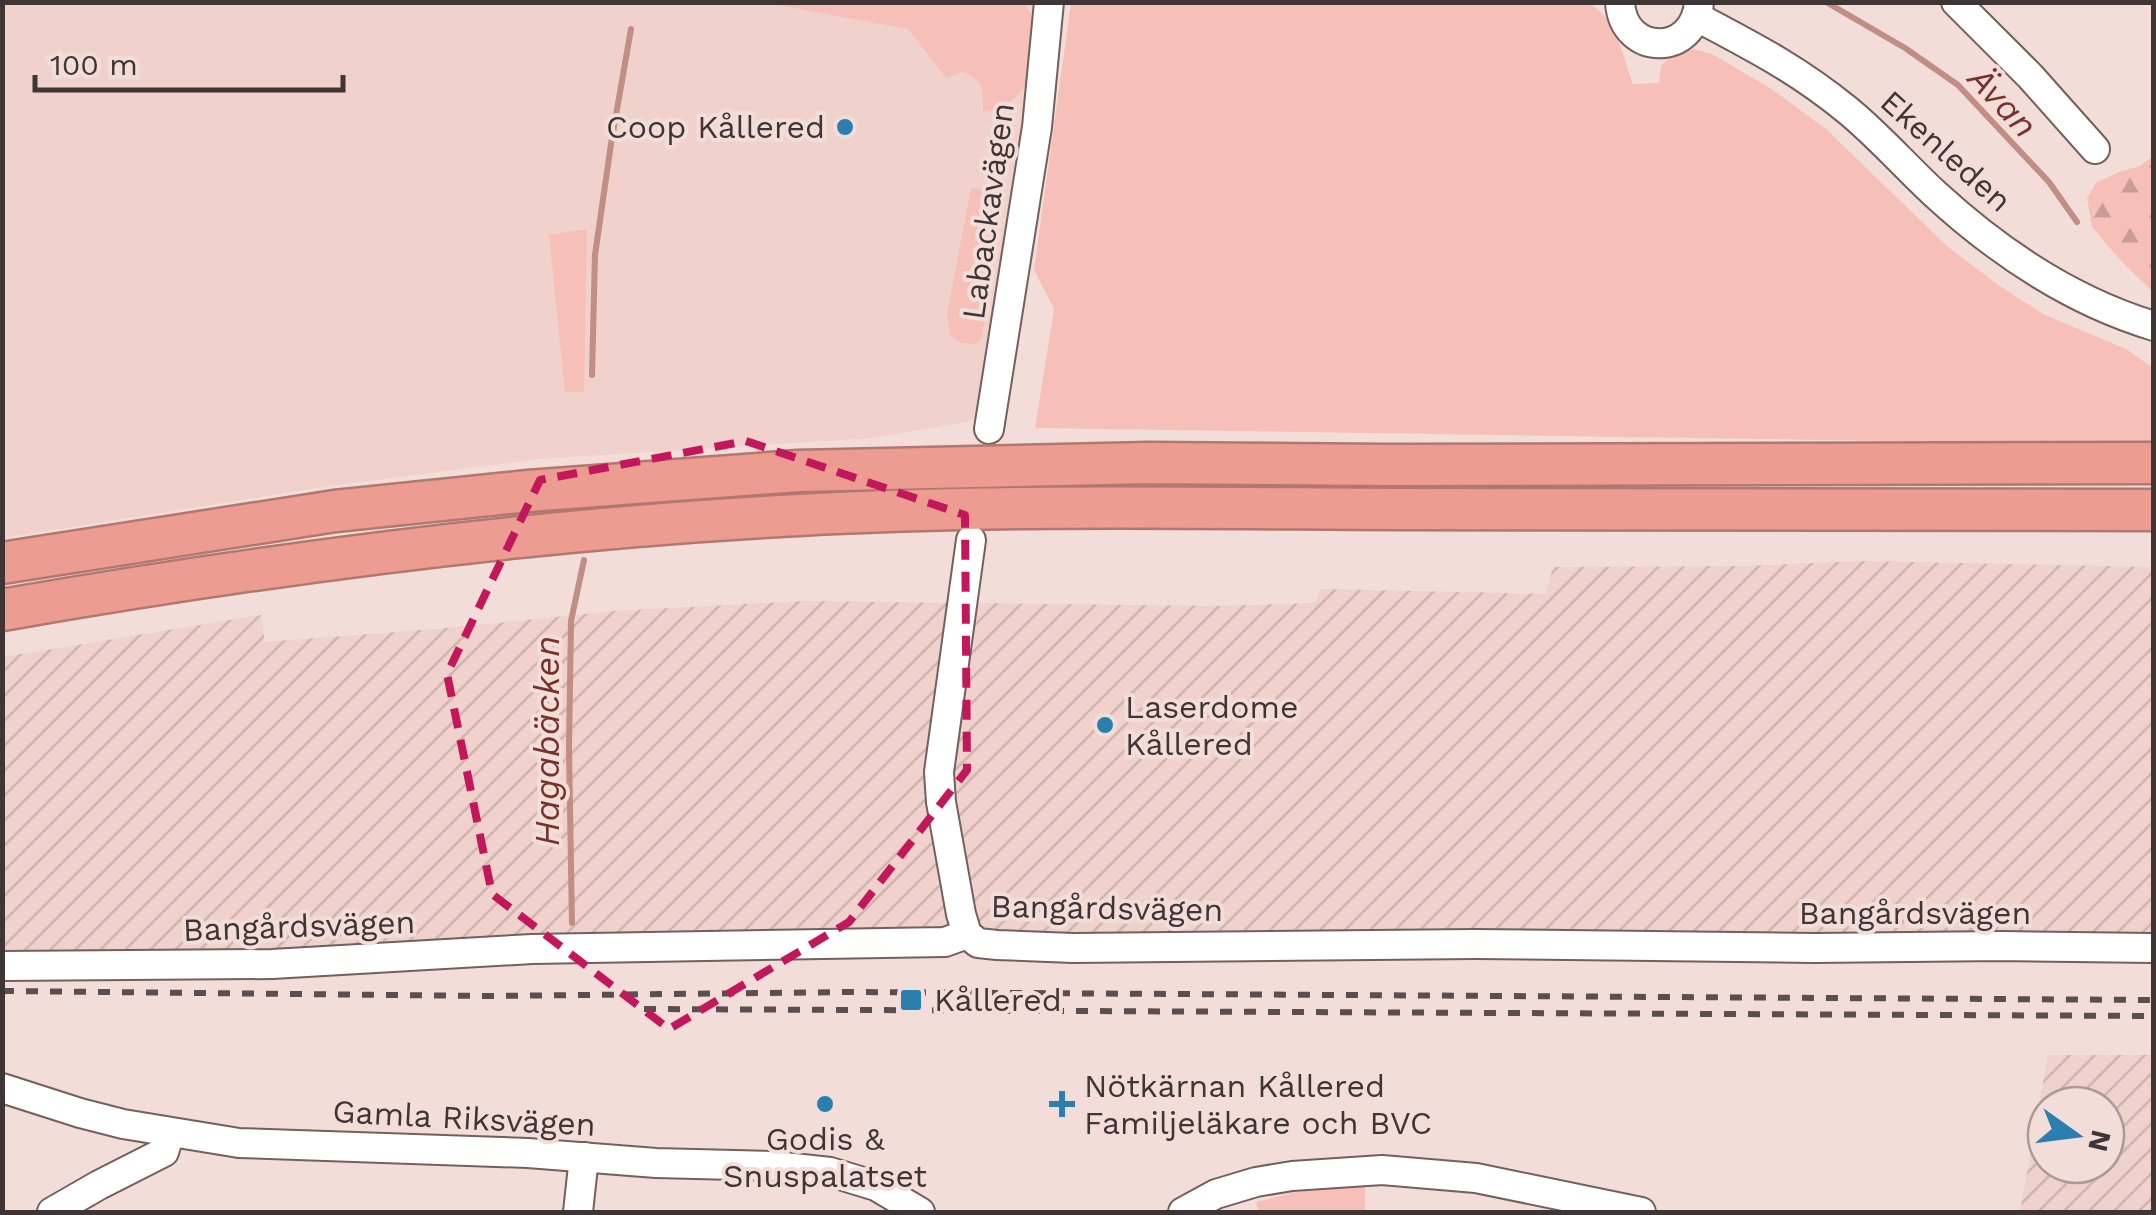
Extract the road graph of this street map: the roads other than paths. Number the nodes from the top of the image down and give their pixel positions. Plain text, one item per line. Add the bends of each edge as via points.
1 (1048, 2) edge
2 (1620, 2) edge
3 (1956, 2) edge
4 (1698, 10) edge
5 (2096, 149) dead end
6 (2154, 326) edge
7 (989, 429) dead end
8 (2154, 464) edge
9 (2154, 510) edge
10 (971, 540) dead end
11 (2, 563) edge
12 (2, 610) edge
13 (967, 934) junction
14 (2154, 948) edge
15 (2, 966) edge
16 (2, 1088) edge
17 (170, 1133) junction
18 (584, 1158) junction
19 (52, 1212) edge
20 (578, 1212) edge
21 (920, 1212) edge
22 (1183, 1212) edge
23 (1641, 1212) edge

1 - 7 street, Labackavägen via 1037,127
2 - 4 street via 1630,30 1648,42 1672,42 1691,28
3 - 5 street
4 - 6 street, Ekenleden via 1812,82 1974,227 2044,278
8 - 11 highway via 1149,463 798,471 335,510
9 - 12 highway via 1145,506 814,514 358,554
10 - 13 street via 939,772
13 - 14 street, Bangårdsvägen via 997,946 1073,948
13 - 15 street, Bangårdsvägen via 945,942
16 - 17 street, Gamla Riksvägen
17 - 18 street, Gamla Riksvägen via 258,1144
17 - 19 street via 164,1152
18 - 20 street
18 - 21 street, Gamla Riksvägen via 830,1172 876,1186
22 - 23 street via 1256,1182 1382,1170 1476,1178

